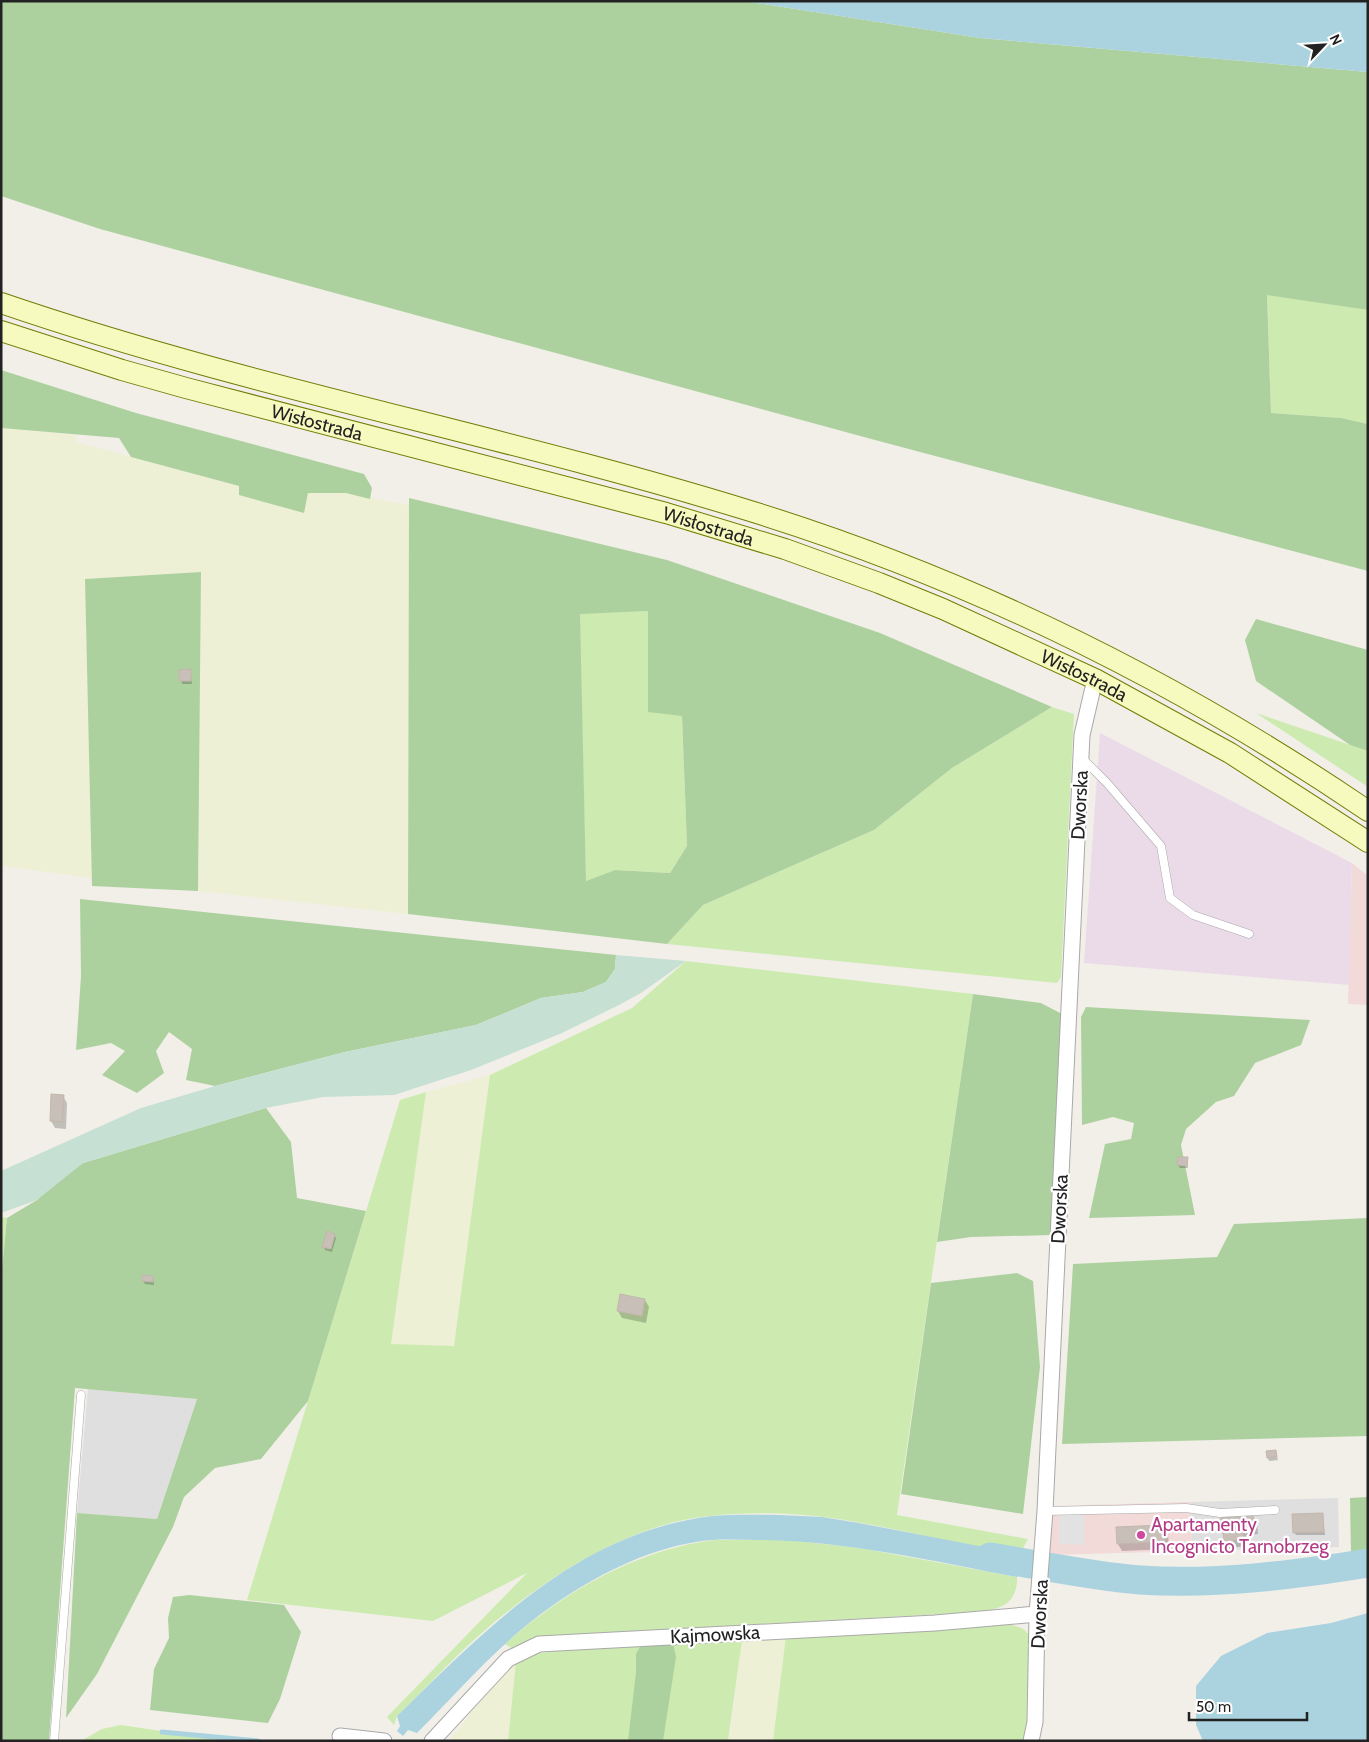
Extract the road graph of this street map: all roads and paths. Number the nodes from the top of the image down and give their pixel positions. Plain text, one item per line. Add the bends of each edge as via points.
1 (1, 303) edge
2 (1, 331) edge
3 (1105, 656) junction
4 (1096, 679) junction
5 (1081, 757) junction
6 (1368, 811) edge
7 (1368, 842) edge
8 (1249, 934) dead end
9 (81, 1395) dead end
10 (1275, 1510) dead end
11 (1045, 1511) junction
12 (1037, 1614) junction
13 (339, 1739) edge
14 (54, 1741) edge
15 (384, 1741) edge
16 (432, 1741) edge
17 (1031, 1741) edge

1 - 3 main road, Wisłostrada via 177,359 582,463 749,511 902,564 1019,614
2 - 4 main road, Wisłostrada via 186,388 612,498 785,549 943,608
3 - 4 main road
3 - 6 main road, Wisłostrada via 1224,719
4 - 5 street, Dworska via 1082,735
4 - 7 main road, Wisłostrada via 1230,753
5 - 8 lane via 1161,846 1170,898 1193,916
5 - 11 street, Dworska
9 - 14 lane
10 - 11 lane via 1220,1513 1186,1508
11 - 12 street, Dworska
12 - 16 street, Kajmowska via 934,1623 539,1644 508,1659
12 - 17 street, Dworska via 1035,1722
13 - 15 street

